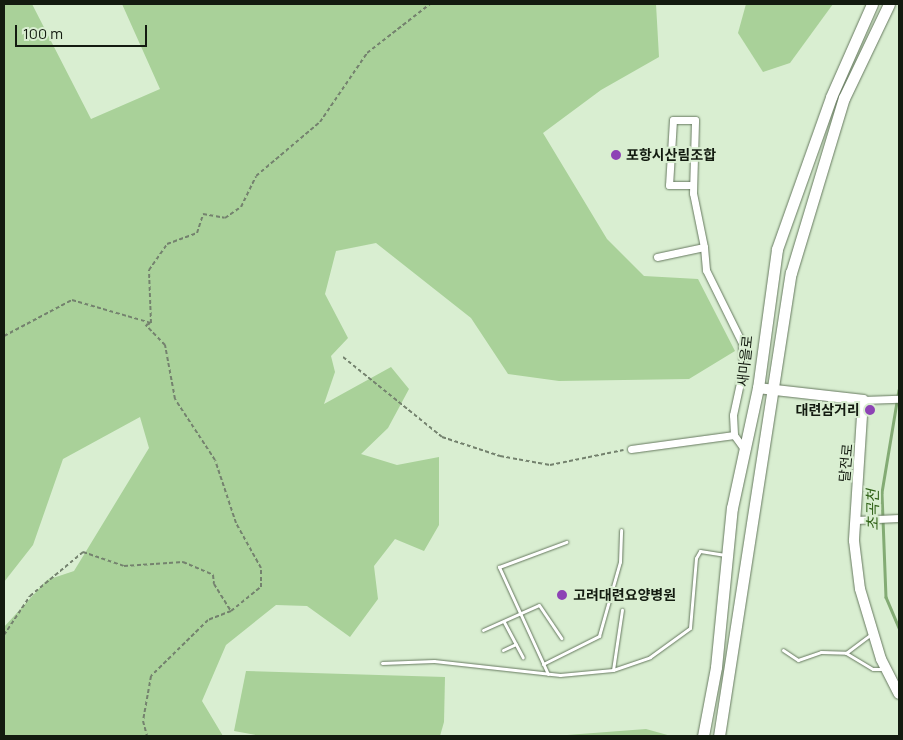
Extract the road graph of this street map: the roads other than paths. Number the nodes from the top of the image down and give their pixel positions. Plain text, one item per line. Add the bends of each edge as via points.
1 (872, 4) edge
2 (889, 4) edge
3 (693, 185) junction
4 (704, 247) junction
5 (657, 257) dead end
6 (758, 388) junction
7 (776, 390) junction
8 (896, 399) edge
9 (863, 400) junction
10 (734, 435) junction
11 (630, 449) road end
12 (745, 450) junction
13 (895, 518) edge
14 (858, 520) junction
15 (621, 530) dead end
16 (566, 542) dead end
17 (727, 556) junction
18 (622, 610) dead end
19 (519, 615) junction
20 (504, 622) junction
21 (483, 630) dead end
22 (873, 632) junction
23 (561, 638) dead end
24 (516, 644) junction
25 (503, 650) dead end
26 (784, 650) dead end
27 (846, 653) junction
28 (523, 657) dead end
29 (382, 663) dead end
30 (543, 664) junction
31 (886, 668) junction
32 (613, 670) junction
33 (548, 674) junction
34 (899, 694) edge
35 (703, 736) edge
36 (719, 736) edge

1 - 6 main road, 새마을로 via 831,97 777,249
2 - 7 main road via 844,98 791,274
3 - 3 street via 695,120 673,120 669,185
3 - 4 street
4 - 5 street
4 - 10 street via 706,270 742,343
6 - 7 street
6 - 12 main road, 새마을로
7 - 9 street
7 - 36 main road via 746,549
8 - 9 street
9 - 14 street, 달전로
10 - 11 street
10 - 12 street
12 - 17 main road, 새마을로
13 - 14 street
14 - 22 street, 달전로 via 860,589
15 - 30 lane via 620,562 599,636
16 - 19 lane via 499,567
17 - 32 lane via 700,552 696,558 690,628 650,656
17 - 35 main road, 새마을로
18 - 32 lane
19 - 20 lane
19 - 23 lane via 539,605
19 - 30 lane
20 - 21 lane
20 - 24 lane
22 - 27 lane
22 - 31 street, 달전로
24 - 25 lane
24 - 28 lane
26 - 27 lane via 798,660 821,652
27 - 31 lane via 873,669
29 - 33 lane via 434,661
30 - 33 lane
31 - 34 street, 달전로
32 - 33 lane

